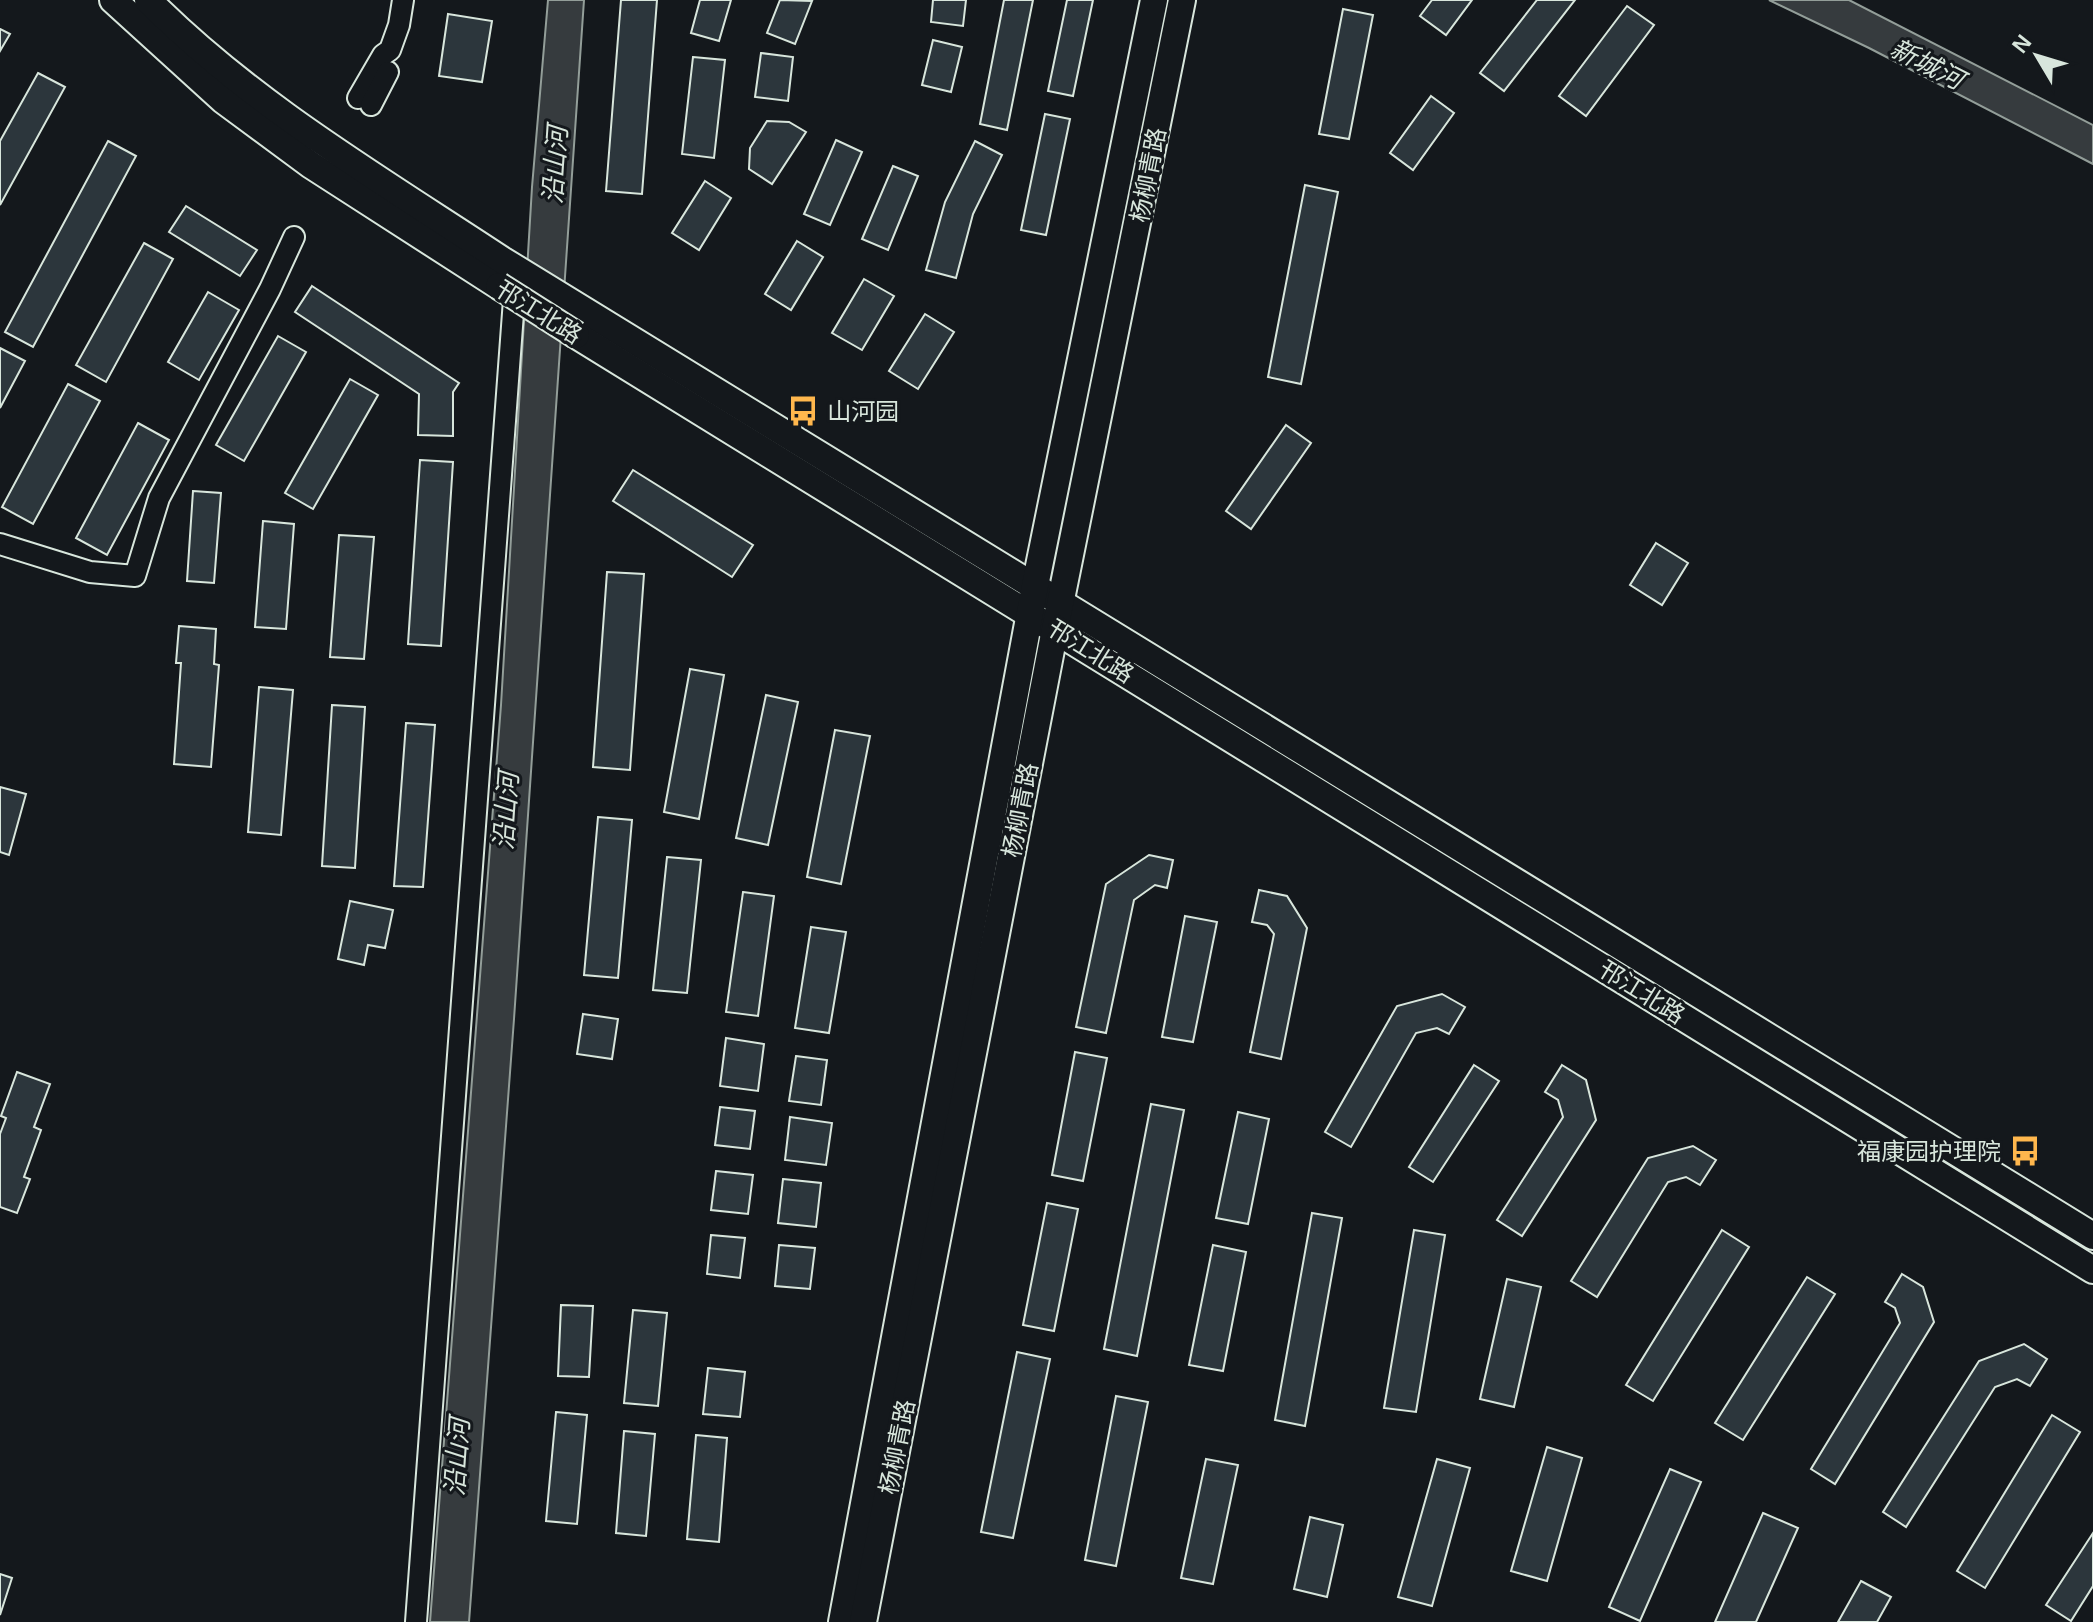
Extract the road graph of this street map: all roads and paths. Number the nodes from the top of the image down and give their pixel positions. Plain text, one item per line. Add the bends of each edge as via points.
1 (113, 0) edge
2 (148, 0) edge
3 (403, 0) edge
4 (1154, 0) edge
5 (1182, 0) edge
6 (364, 102) dead end
7 (294, 237) dead end
8 (506, 272) junction
9 (0, 544) edge
10 (1035, 586) junction
11 (1061, 602) junction
12 (1030, 613) junction
13 (1055, 629) junction
14 (2093, 1236) edge
15 (2093, 1270) edge
16 (416, 1622) edge
17 (842, 1622) edge
18 (863, 1622) edge

1 - 8 main road, 邗江北路 via 223,100 298,156
2 - 8 main road, 邗江北路 via 237,78
3 - 6 street via 390,50 383,55
4 - 10 main road, 杨柳青路
5 - 11 main road, 杨柳青路
7 - 9 street via 159,498 135,576 90,572
8 - 10 main road, 邗江北路 via 579,307
8 - 12 main road, 邗江北路, bridge via 576,335
8 - 16 street
10 - 11 main road, 邗江北路
10 - 12 main road, 杨柳青路
11 - 13 main road, 杨柳青路
11 - 14 main road, 邗江北路
12 - 13 main road, 邗江北路
12 - 17 main road, 杨柳青路
13 - 15 main road, 邗江北路
13 - 18 main road, 杨柳青路

